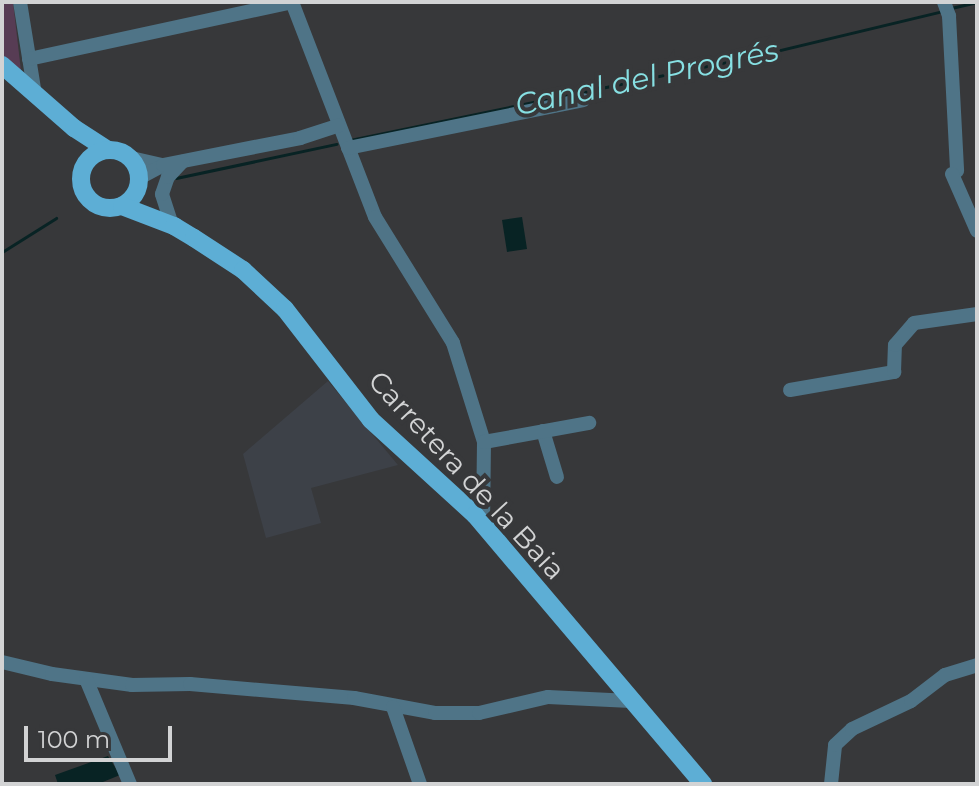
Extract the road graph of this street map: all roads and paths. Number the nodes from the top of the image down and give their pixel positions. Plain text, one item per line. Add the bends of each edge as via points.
1 (20, 2) edge
2 (292, 2) edge
3 (944, 2) edge
4 (29, 59) junction
5 (2, 65) edge
6 (324, 89) junction
7 (35, 95) junction
8 (583, 100) dead end
9 (336, 123) junction
10 (74, 128) junction
11 (300, 138) junction
12 (348, 148) junction
13 (108, 150) junction
14 (127, 157) junction
15 (182, 162) junction
16 (85, 163) junction
17 (163, 165) junction
18 (138, 182) junction
19 (122, 206) junction
20 (172, 222) junction
21 (977, 231) edge
22 (977, 314) edge
23 (790, 390) dead end
24 (589, 423) dead end
25 (543, 431) junction
26 (484, 442) junction
27 (557, 477) dead end
28 (483, 526) junction
29 (2, 662) edge
30 (977, 665) edge
31 (86, 679) junction
32 (631, 701) junction
33 (393, 707) junction
34 (130, 784) edge
35 (420, 784) edge
36 (703, 784) edge
37 (831, 784) edge

1 - 4 street
2 - 4 street
2 - 6 street
3 - 21 street via 949,16 954,172
4 - 7 street
5 - 7 main road
6 - 9 street
6 - 11 street via 319,122
7 - 10 main road
8 - 12 street
9 - 11 street
9 - 12 street
10 - 13 main road
10 - 16 main road
11 - 15 street
12 - 26 street via 375,217 453,343
13 - 14 main road
13 - 16 main road
14 - 17 street
14 - 18 main road via 135,164
15 - 17 street
15 - 20 street via 162,194
16 - 19 main road via 83,192 102,208
17 - 18 street
18 - 19 main road via 135,194
18 - 20 main road, Carretera de la Baia via 154,209
19 - 20 main road, Carretera de la Baia
20 - 28 main road, Carretera de la Baia via 243,270 285,309 371,420
22 - 23 street via 914,323 895,345 894,372
24 - 25 street
25 - 26 street
25 - 27 street
26 - 28 street
28 - 32 main road, Carretera de la Baia
29 - 31 street
30 - 37 street via 945,675 911,701 852,729 835,745
31 - 33 street via 354,698
31 - 34 street
32 - 33 street via 548,697 479,713
32 - 36 main road, Carretera de la Baia
33 - 35 street

